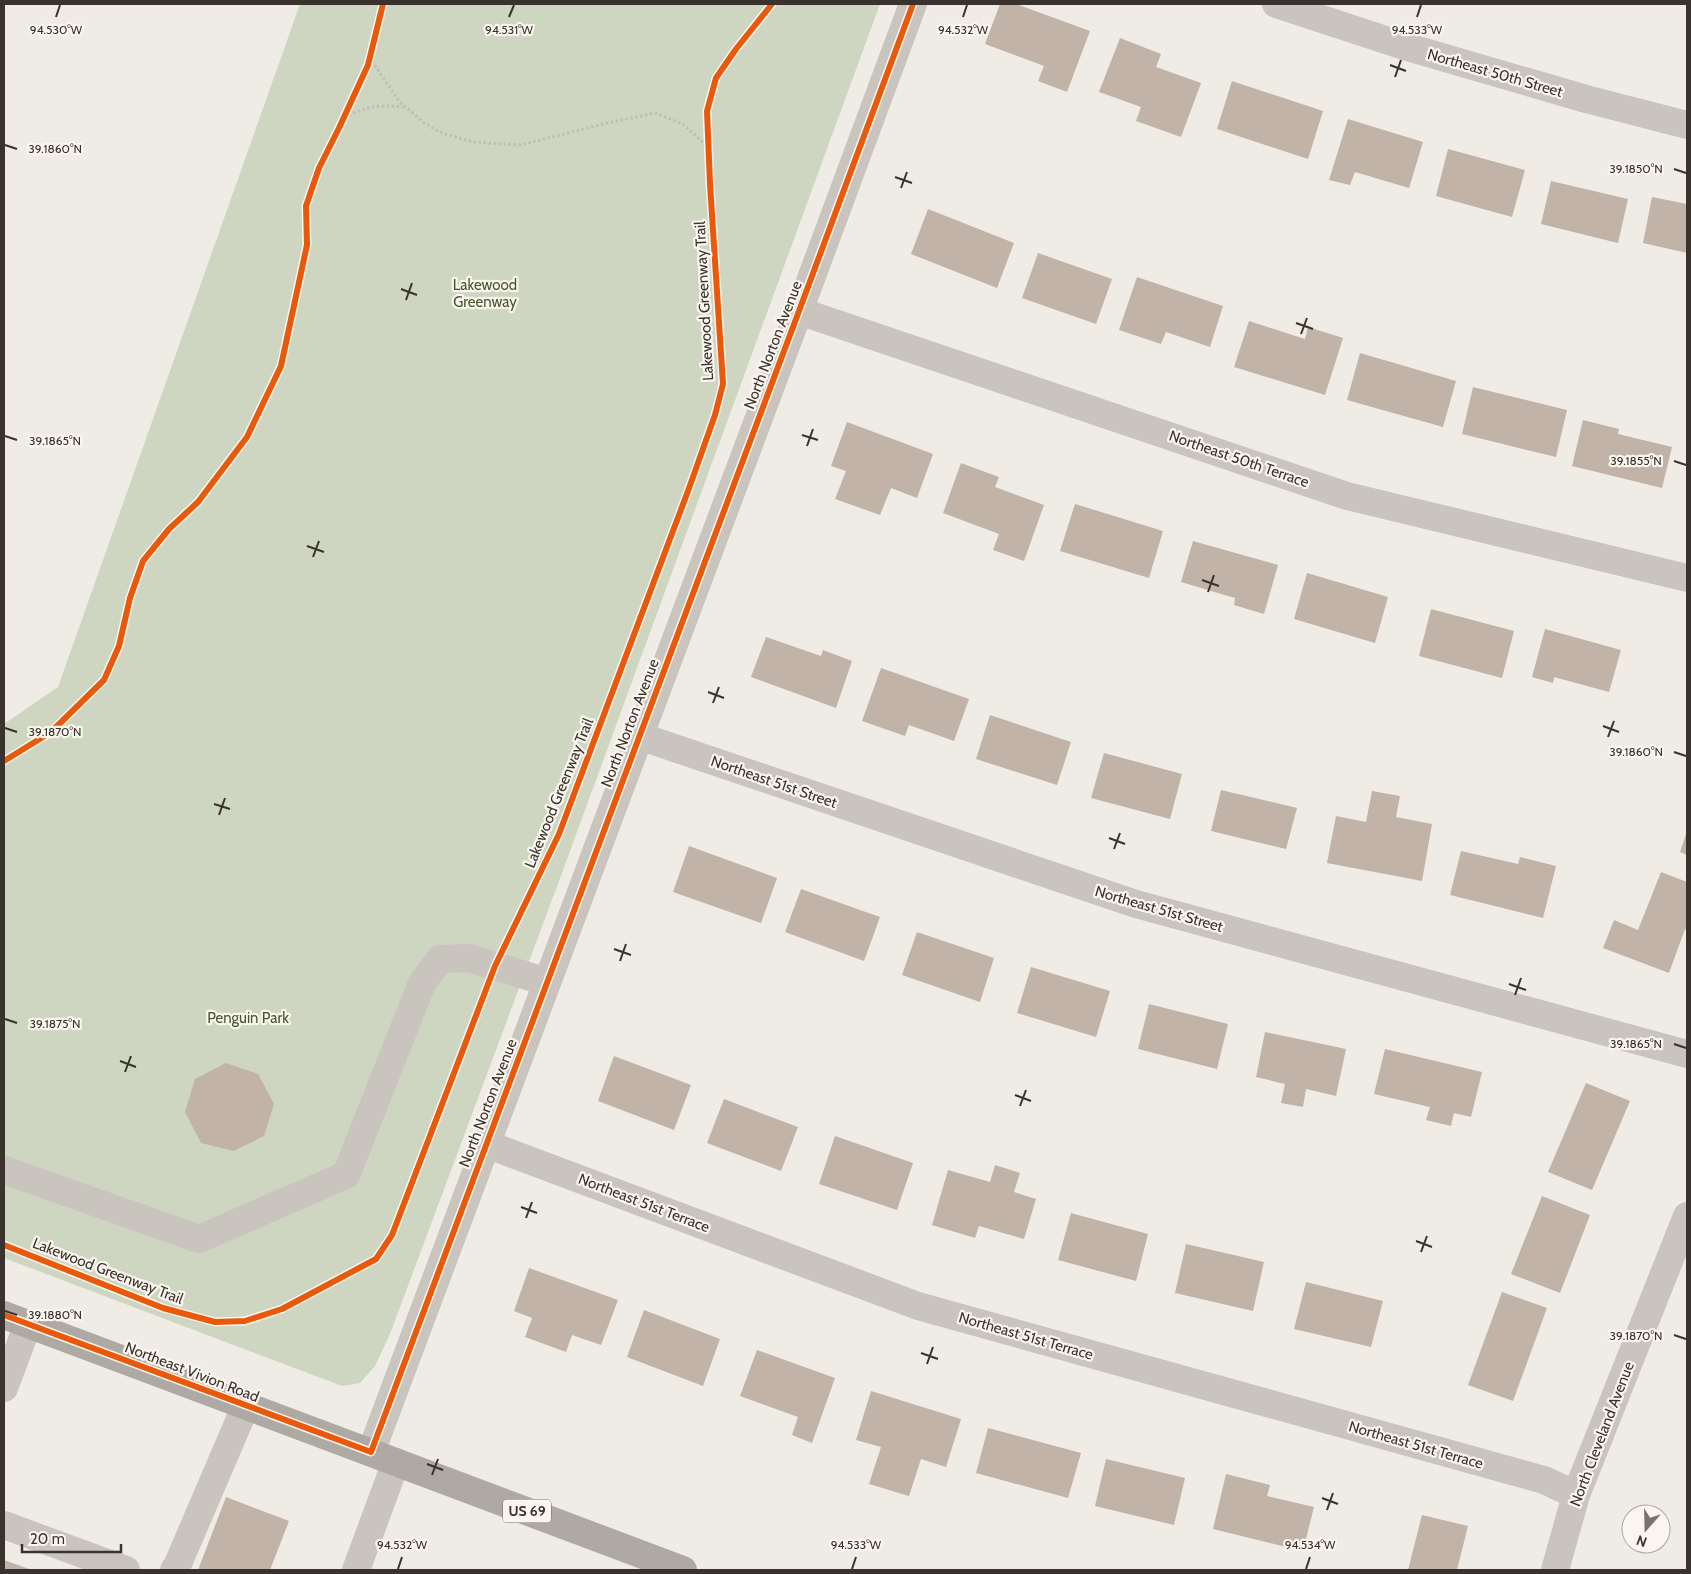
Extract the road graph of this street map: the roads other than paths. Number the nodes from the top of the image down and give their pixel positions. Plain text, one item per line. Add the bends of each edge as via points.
1 (913, 4) edge
2 (1276, 4) edge
3 (1687, 125) edge
4 (799, 311) junction
5 (1687, 578) edge
6 (639, 736) junction
7 (547, 982) junction
8 (1687, 1054) edge
9 (486, 1144) junction
10 (4, 1170) edge
11 (1687, 1216) edge
12 (16, 1319) edge
13 (4, 1388) edge
14 (246, 1405) junction
15 (371, 1452) junction
16 (396, 1462) junction
17 (1576, 1495) junction
18 (4, 1525) edge
19 (126, 1570) edge
20 (174, 1570) edge
21 (356, 1570) edge
22 (683, 1570) edge
23 (1555, 1570) edge

1 - 4 street, North Norton Avenue
2 - 3 street, Northeast 50th Street via 1404,46
4 - 5 street, Northeast 50th Terrace via 1347,496
4 - 6 street, North Norton Avenue
6 - 7 street, North Norton Avenue
6 - 8 street, Northeast 51st Street via 1136,904
7 - 9 street, North Norton Avenue
7 - 10 street via 469,958 440,959 422,983 346,1175 199,1239
9 - 15 street, North Norton Avenue
9 - 17 street, Northeast 51st Terrace via 918,1306 1544,1480
11 - 17 street, North Cleveland Avenue
12 - 13 street
12 - 14 main road, Northeast Vivion Road / US 69
14 - 15 main road, Northeast Vivion Road / US 69
14 - 20 street
15 - 16 main road, Northeast Vivion Road / US 69
16 - 21 street
16 - 22 main road, Northeast Vivion Road / US 69
17 - 23 street, North Cleveland Avenue
18 - 19 street

